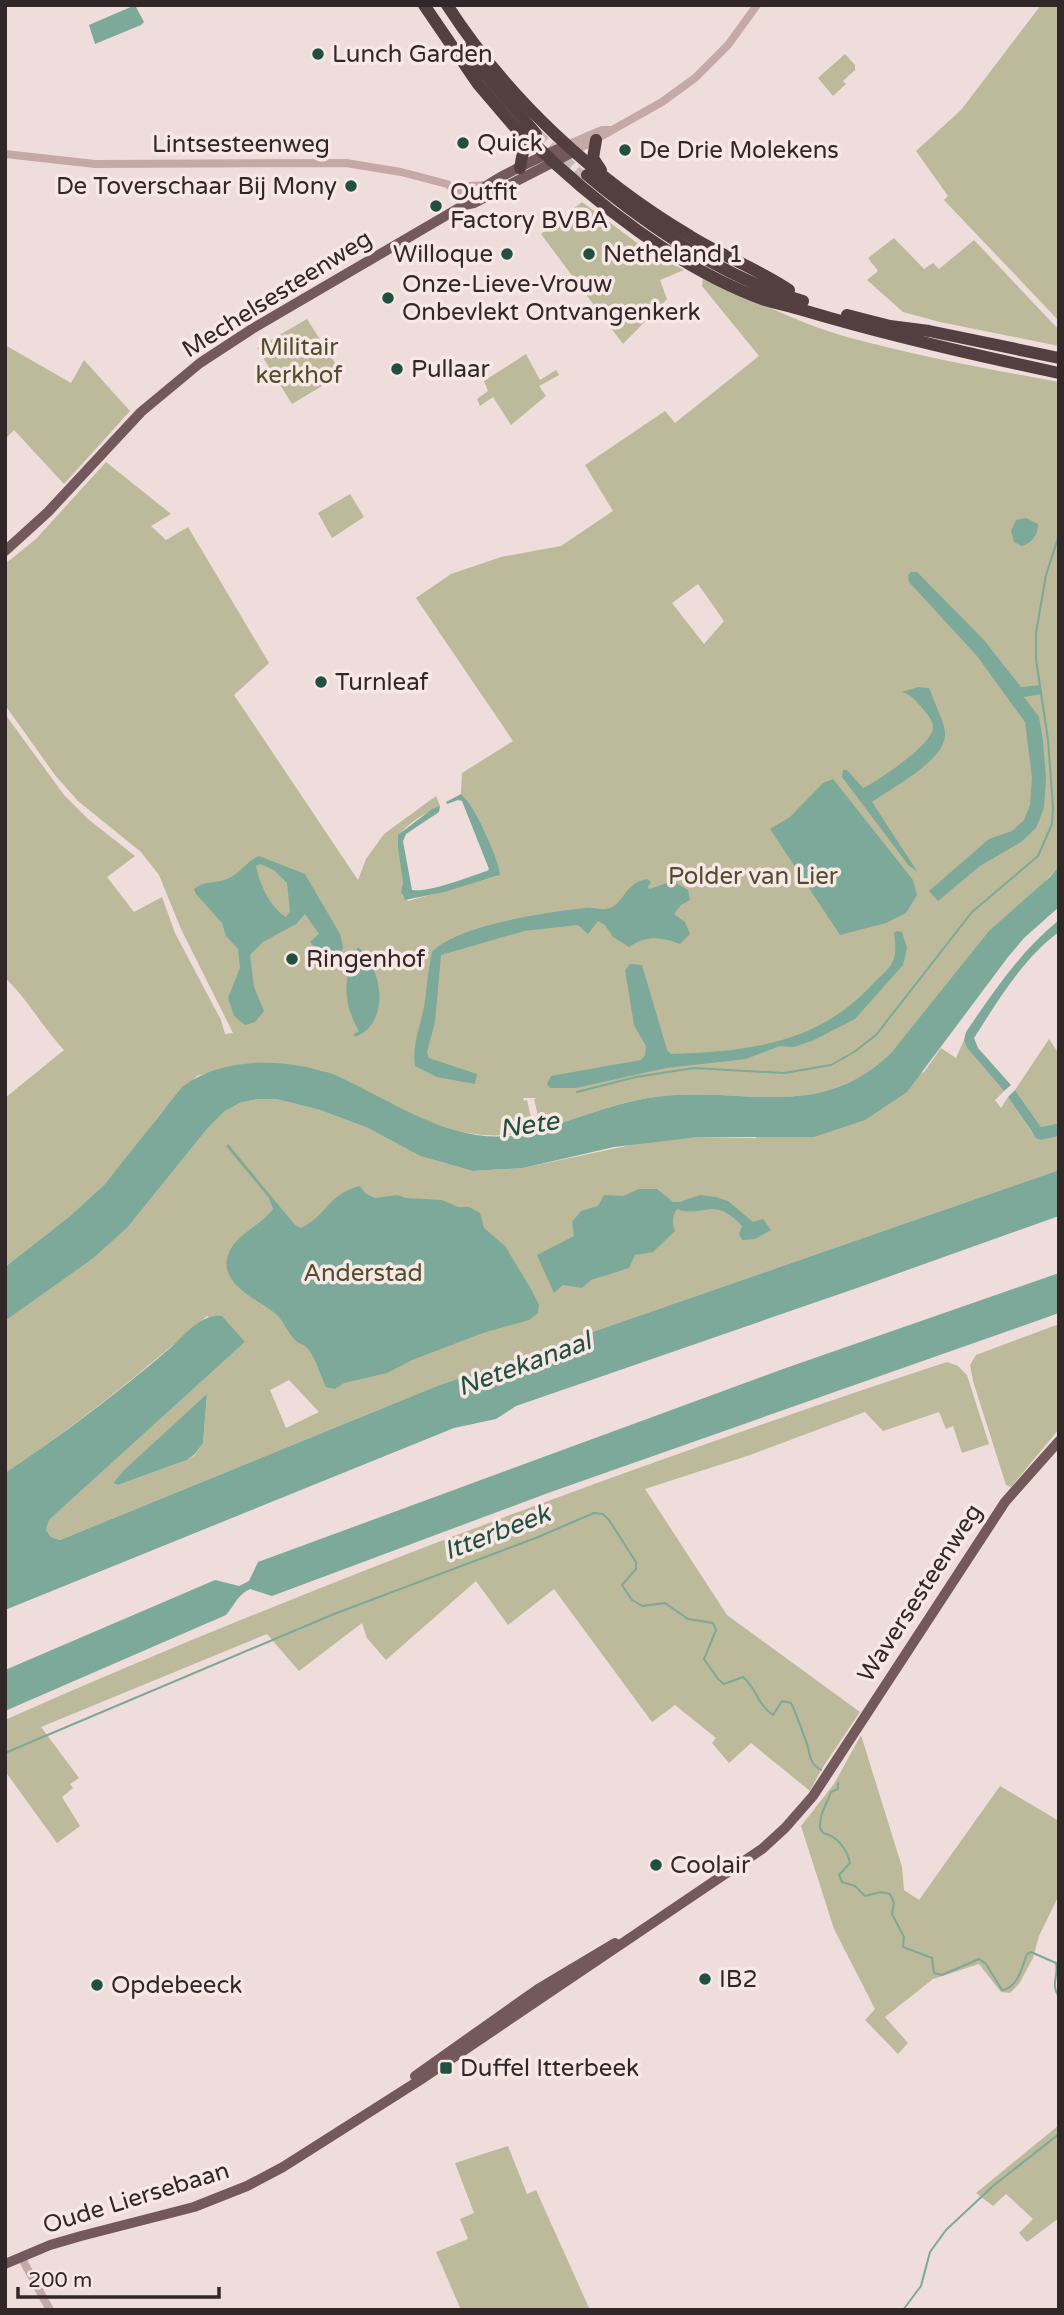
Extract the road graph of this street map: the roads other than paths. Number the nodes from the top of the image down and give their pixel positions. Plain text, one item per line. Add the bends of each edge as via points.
1 (424, 5) edge
2 (433, 5) edge
3 (439, 5) edge
4 (447, 5) edge
5 (757, 5) edge
6 (609, 130) junction
7 (519, 132) junction
8 (596, 140) junction
9 (571, 148) junction
10 (5, 154) edge
11 (549, 159) junction
12 (520, 168) junction
13 (603, 174) junction
14 (585, 177) tunnel mouth
15 (489, 184) junction
16 (452, 187) junction
17 (464, 205) junction
18 (810, 308) junction
19 (1059, 358) edge
20 (1059, 373) edge
21 (5, 551) edge
22 (1059, 1441) edge
23 (827, 1776) joint
24 (21, 2257) junction
25 (5, 2264) edge
26 (50, 2310) edge

1 - 7 highway via 478,84
2 - 3 highway via 475,64 538,132
4 - 9 highway via 522,100
5 - 6 street, Mechelsesteenweg via 728,45 695,78
6 - 8 street, Mechelsesteenweg
6 - 9 street, Mechelsesteenweg
7 - 11 highway
7 - 12 highway
8 - 9 street, Mechelsesteenweg
8 - 13 highway via 593,158
9 - 11 main road, Mechelsesteenweg
9 - 13 highway
10 - 16 street, Lintsesteenweg via 95,164 346,163
11 - 12 main road, Mechelsesteenweg
11 - 17 main road, Mechelsesteenweg
11 - 18 highway via 626,223 698,267 766,300
12 - 15 main road, Mechelsesteenweg
13 - 18 highway via 691,237
14 - 18 highway via 688,248
15 - 16 street
15 - 17 main road, Mechelsesteenweg
16 - 17 street
17 - 21 main road, Mechelsesteenweg via 200,363 141,412
18 - 19 highway
18 - 20 highway via 931,346
22 - 23 main road, Waversesteenweg via 1005,1502
23 - 24 main road, Oude Liersebaan via 772,1841 655,1921 538,1989 385,2101 283,2167 194,2207 81,2236
24 - 25 main road, Oude Liersebaan
24 - 26 street

